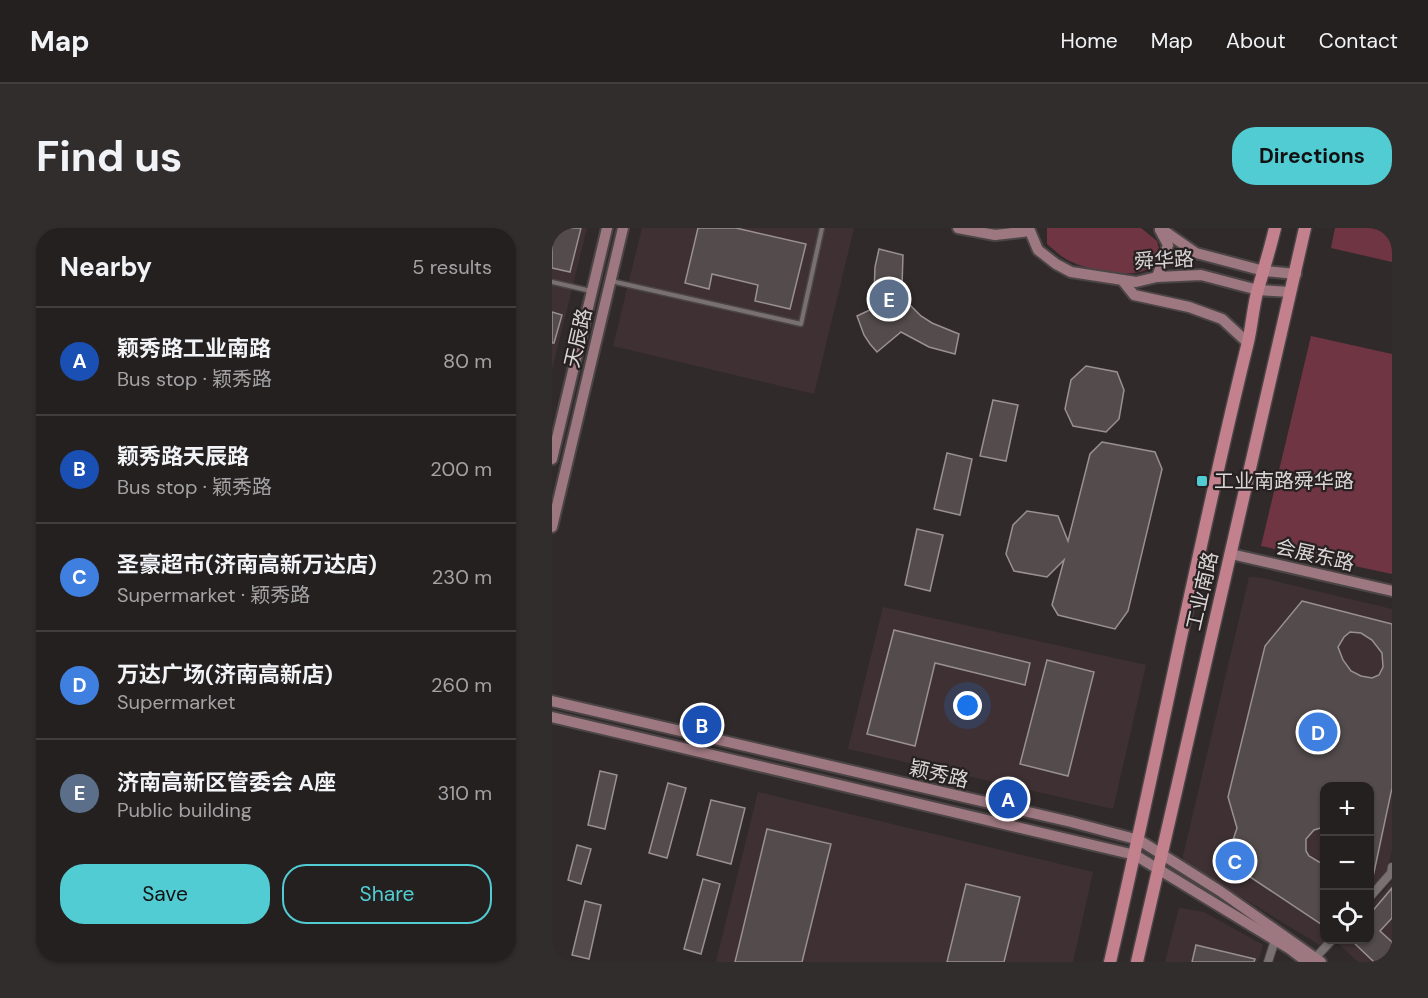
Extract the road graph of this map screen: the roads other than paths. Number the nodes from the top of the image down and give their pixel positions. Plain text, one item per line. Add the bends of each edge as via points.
1 (607, 228) edge
2 (623, 228) edge
3 (822, 228) edge
4 (958, 228) edge
5 (1160, 228) edge
6 (1275, 228) edge
7 (1305, 228) edge
8 (1028, 229) edge
9 (1264, 271) junction
10 (1296, 274) junction
11 (1157, 277) junction
12 (1122, 280) junction
13 (610, 281) junction
14 (552, 282) edge
15 (1258, 290) junction
16 (592, 291) junction
17 (1290, 292) junction
18 (1248, 343) junction
19 (552, 459) edge
20 (552, 527) edge
21 (1231, 554) junction
22 (1392, 591) edge
23 (552, 701) edge
24 (552, 717) edge
25 (1138, 840) junction
26 (1162, 854) junction
27 (1135, 855) junction
28 (1392, 867) edge
29 (1158, 868) junction
30 (1374, 892) edge
31 (1275, 940) junction
32 (1328, 944) edge
33 (1314, 961) edge
34 (1110, 962) edge
35 (1137, 962) edge
36 (1268, 962) edge

1 - 16 main road, 天辰路
2 - 13 main road, 天辰路
3 - 13 lane via 801,324
4 - 8 main road via 994,235
5 - 9 main road, 舜华路 via 1196,253
5 - 11 main road via 1168,245
6 - 9 main road, 工业南路
7 - 10 main road, 工业南路
8 - 12 main road, 舜华路 via 1038,250 1056,264 1071,272
9 - 10 main road, 舜华路
9 - 15 main road, 工业南路
10 - 17 main road, 工业南路
11 - 12 main road, 舜华路 via 1136,282
11 - 15 main road, 舜华路 via 1201,275
12 - 18 main road via 1134,295 1222,319
13 - 20 main road, 天辰路
14 - 16 lane
15 - 17 main road, 舜华路
15 - 18 main road, 工业南路
16 - 19 main road, 天辰路
17 - 21 main road, 工业南路
18 - 25 main road, 工业南路
21 - 22 main road, 会展东路
21 - 26 main road, 工业南路
23 - 25 main road, 颖秀路
24 - 27 main road, 颖秀路
25 - 26 main road, 颖秀路
25 - 27 main road, 工业南路
26 - 29 main road, 工业南路
26 - 33 main road, 颖秀路 via 1221,891
27 - 29 main road, 颖秀路
27 - 34 main road, 工业南路
28 - 30 street
29 - 31 main road, 颖秀路
29 - 35 main road, 工业南路
31 - 33 main road, 颖秀路
31 - 36 street
32 - 33 street

